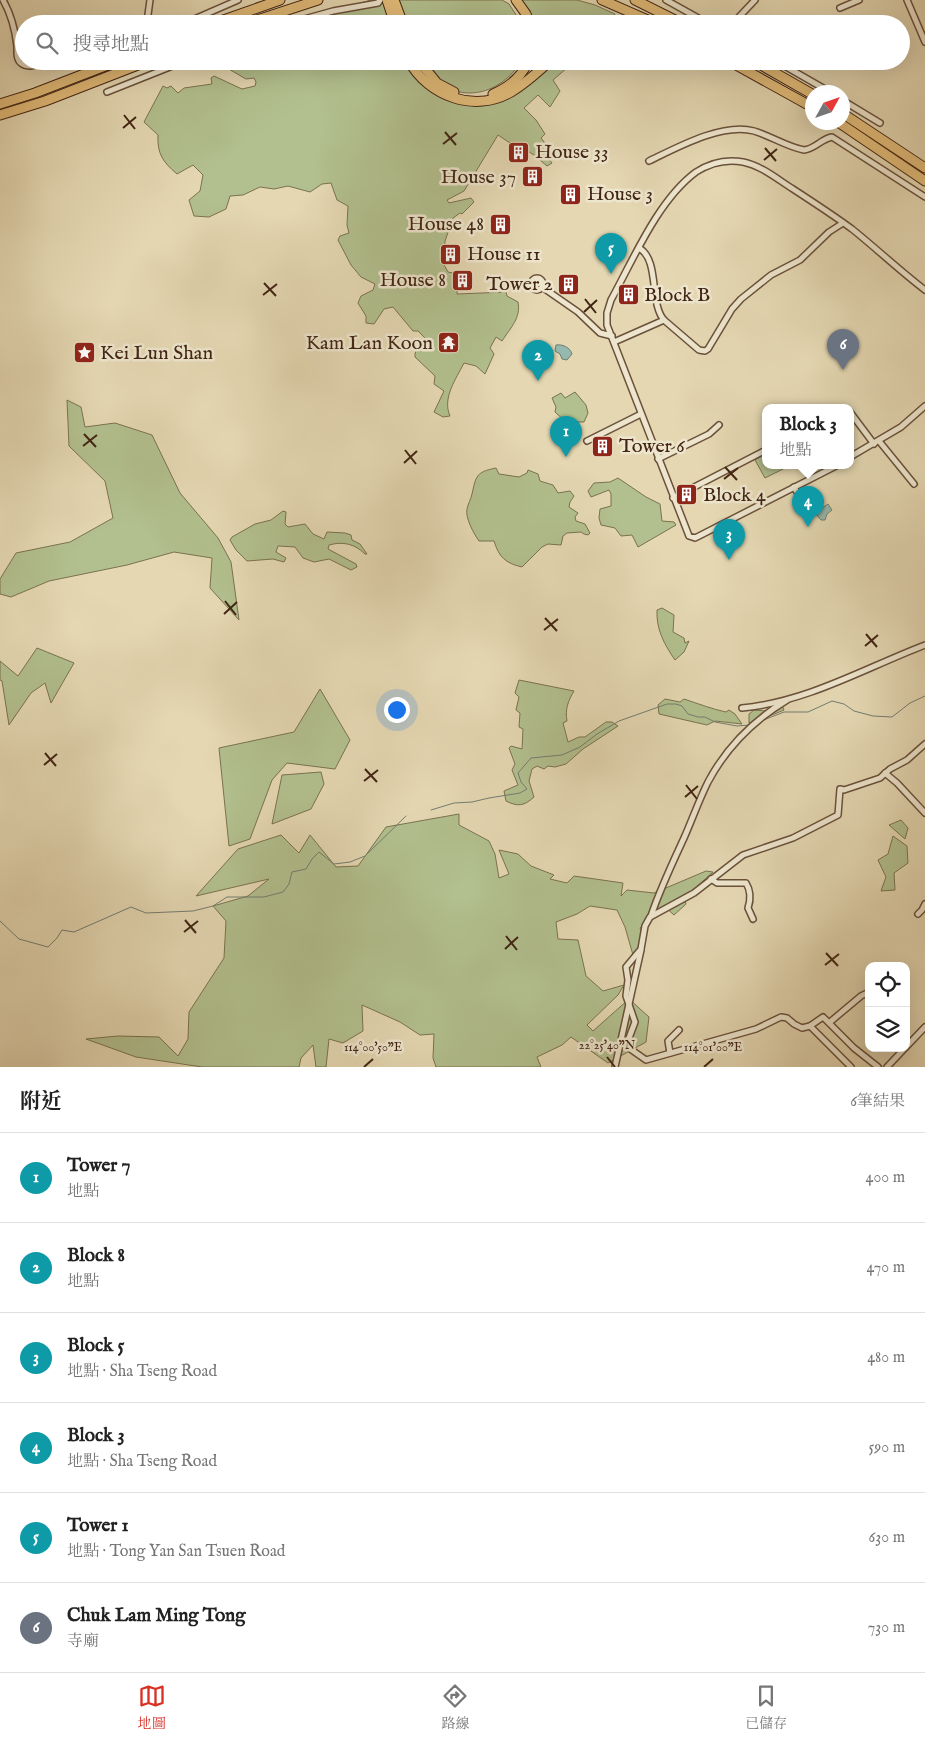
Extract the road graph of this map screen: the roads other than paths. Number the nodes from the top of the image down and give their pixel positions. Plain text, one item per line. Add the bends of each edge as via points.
1 (3, 0) edge
2 (150, 0) edge
3 (238, 0) edge
4 (262, 0) edge
5 (280, 0) edge
6 (318, 0) edge
7 (380, 0) edge
8 (387, 0) edge
9 (394, 0) edge
10 (516, 0) edge
11 (602, 0) edge
12 (635, 0) edge
13 (666, 0) edge
14 (754, 0) edge
15 (859, 0) edge
16 (907, 0) edge
17 (840, 8) dead end
18 (148, 15) edge
19 (204, 15) edge
20 (233, 15) edge
21 (237, 15) edge
22 (272, 15) edge
23 (319, 15) edge
24 (392, 15) edge
25 (400, 15) edge
26 (526, 15) edge
27 (636, 15) edge
28 (665, 15) edge
29 (693, 15) edge
30 (741, 15) edge
31 (15, 36) edge
32 (925, 42) edge
33 (95, 70) edge
34 (125, 70) edge
35 (162, 70) edge
36 (415, 70) edge
37 (426, 70) edge
38 (523, 70) edge
39 (539, 70) edge
40 (746, 70) edge
41 (770, 70) edge
42 (792, 70) edge
43 (818, 85) edge
44 (805, 90) edge
45 (107, 92) dead end
46 (805, 102) edge
47 (0, 104) edge
48 (850, 105) edge
49 (0, 115) edge
50 (850, 118) edge
51 (880, 123) dead end
52 (850, 130) edge
53 (649, 161) dead end
54 (925, 168) edge
55 (925, 181) edge
56 (925, 198) edge
57 (843, 222) junction
58 (639, 248) junction
59 (542, 287) dead end
60 (925, 290) edge
61 (664, 320) junction
62 (612, 336) junction
63 (614, 342) junction
64 (925, 406) edge
65 (641, 414) junction
66 (854, 417) edge
67 (719, 425) dead end
68 (587, 441) dead end
69 (876, 443) junction
70 (762, 452) edge
71 (854, 456) edge
72 (658, 459) junction
73 (830, 469) edge
74 (914, 484) dead end
75 (794, 488) junction
76 (673, 498) junction
77 (801, 499) dead end
78 (925, 645) edge
79 (786, 700) junction
80 (742, 708) dead end
81 (925, 744) edge
82 (885, 774) junction
83 (925, 813) edge
84 (711, 879) junction
85 (925, 904) edge
86 (918, 914) dead end
87 (753, 919) dead end
88 (865, 994) edge
89 (830, 1022) junction
90 (810, 1026) junction
91 (925, 1027) edge
92 (679, 1030) dead end
93 (910, 1044) edge
94 (902, 1052) edge
95 (670, 1053) junction
96 (614, 1067) edge
97 (851, 1067) edge
98 (878, 1067) edge
99 (887, 1067) edge

1 - 31 street via 10,13
2 - 18 street
3 - 19 street
4 - 20 highway
5 - 21 highway
6 - 22 highway
7 - 23 street
8 - 24 highway
9 - 25 highway
10 - 26 highway
11 - 27 highway
12 - 28 highway
13 - 29 street
14 - 30 street
15 - 17 street
16 - 32 street
33 - 47 highway
34 - 49 highway
35 - 45 street
36 - 39 highway via 440,93 476,102 500,98
37 - 38 highway via 445,88 461,95 475,96 490,95 505,88
40 - 46 highway
41 - 44 highway
42 - 43 street
48 - 51 street
50 - 54 highway
52 - 55 highway
53 - 56 street via 693,140 731,131 752,131 804,150 832,137
57 - 58 street via 760,168 744,162 722,162 701,169 677,190
57 - 60 street
57 - 61 street via 800,260 771,275 741,299 705,351 699,350
58 - 61 street via 648,258 658,309
58 - 62 street via 609,304 607,321
59 - 62 street via 578,312 600,333
61 - 63 street
62 - 63 street
63 - 65 street
64 - 69 street
65 - 68 street
65 - 72 street
66 - 69 street
67 - 72 street via 709,434
69 - 71 street
69 - 74 street
70 - 76 street
72 - 76 street
73 - 75 street
75 - 76 street via 695,538 689,536
75 - 77 street
78 - 79 street
79 - 80 street
79 - 96 street via 750,728 726,754 709,780 659,893 641,949
81 - 82 street
82 - 83 street
82 - 84 street via 840,789 838,815 793,838 743,854
84 - 87 street via 717,883 746,883 750,889 748,908
84 - 95 street via 694,893 650,916 641,949 626,967 626,996 635,1022 626,1046 646,1060
85 - 86 street
88 - 89 street
89 - 90 street via 823,1016
89 - 98 street via 854,1048
90 - 95 street via 798,1027 781,1017 756,1029
90 - 97 street
91 - 93 street
92 - 95 street via 668,1041
94 - 99 street

